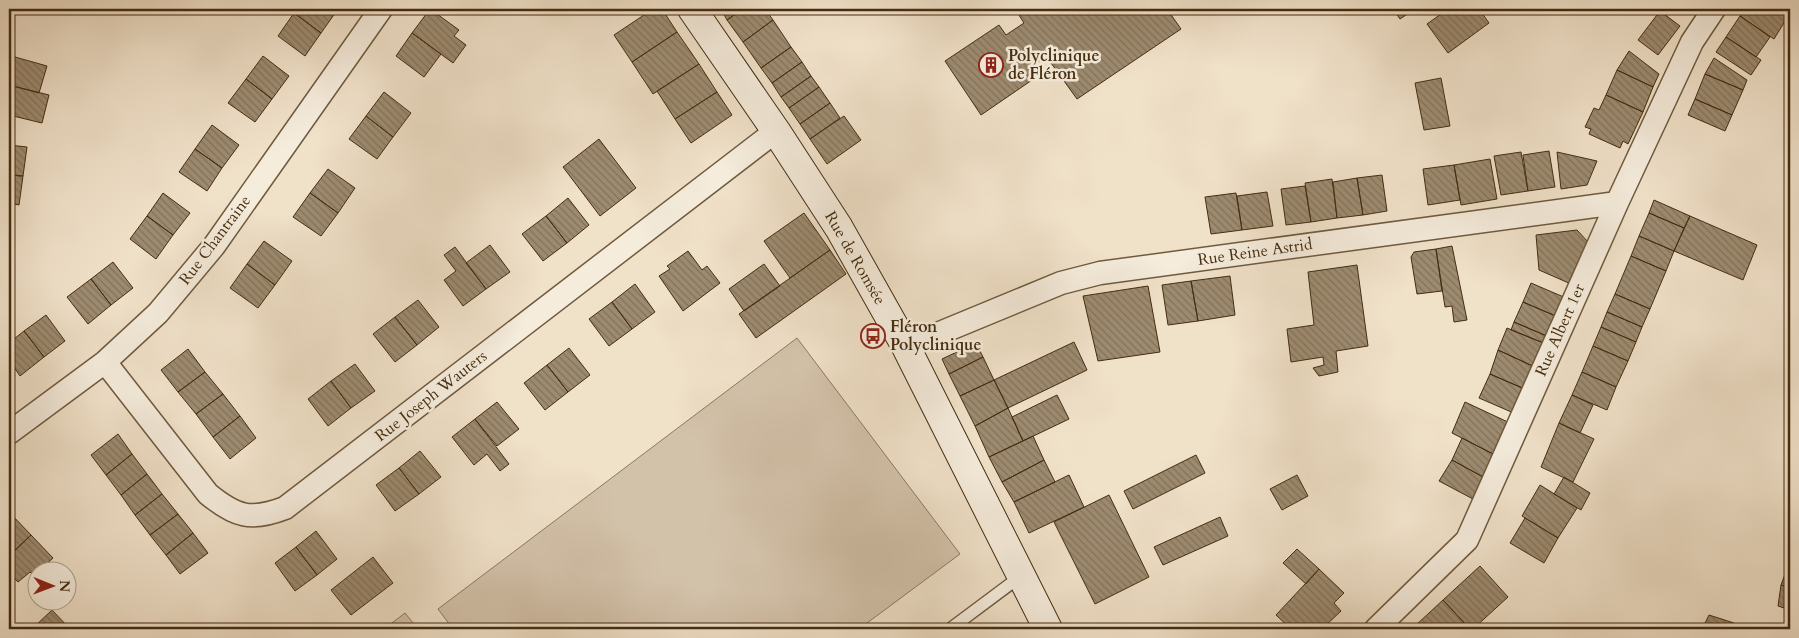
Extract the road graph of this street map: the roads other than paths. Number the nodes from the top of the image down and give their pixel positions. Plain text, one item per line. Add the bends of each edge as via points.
1 (381, 9) edge
2 (692, 9) edge
3 (1714, 9) edge
4 (776, 131) junction
5 (1617, 203) junction
6 (906, 347) junction
7 (105, 362) junction
8 (9, 433) edge
9 (1021, 576) junction
10 (950, 629) edge
11 (1048, 629) edge
12 (1376, 629) edge

1 - 7 street, Rue Chantraine via 214,246 158,313
2 - 4 main road, Rue de Romsée
3 - 5 street, Rue Albert 1er via 1692,42
4 - 6 main road, Rue de Romsée via 839,228
4 - 7 street, Rue Joseph Wauters via 285,508 268,514 251,516 233,511 208,494
5 - 6 street, Rue Reine Astrid via 1100,273 1060,283
5 - 12 street, Rue Albert 1er via 1467,540
6 - 9 main road, Rue de Romsée
7 - 8 street, Rue Chantraine
9 - 10 lane
9 - 11 main road, Rue de Romsée

